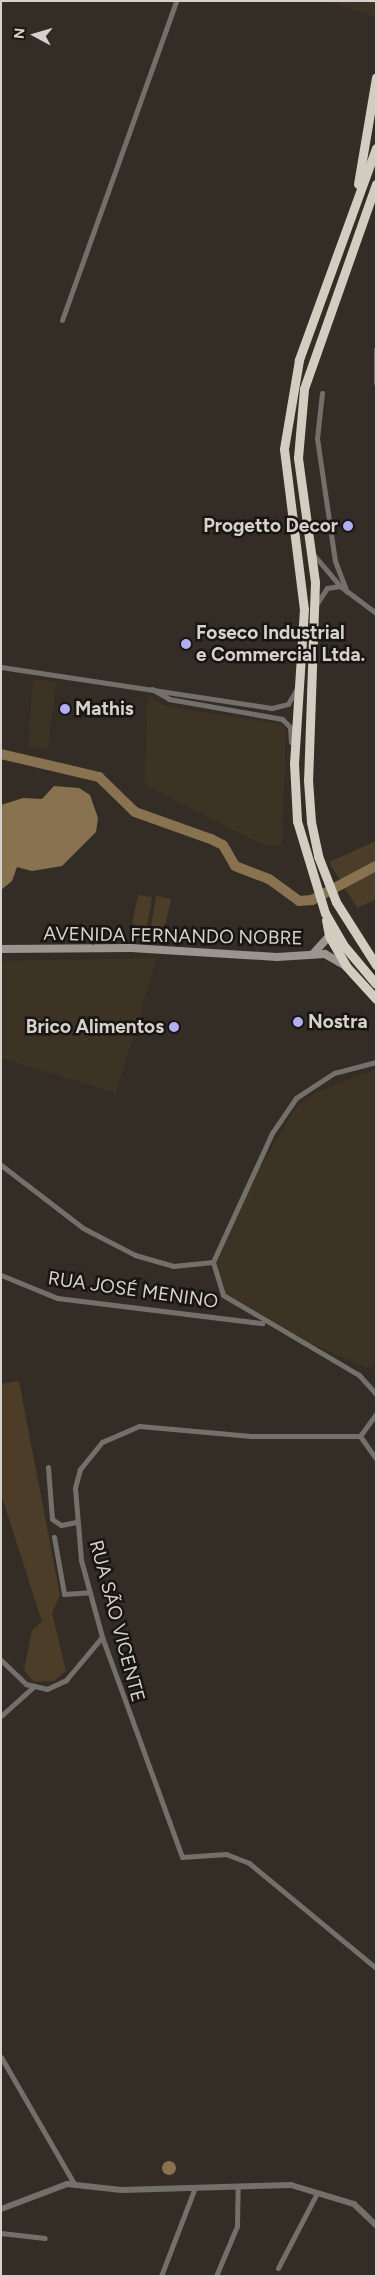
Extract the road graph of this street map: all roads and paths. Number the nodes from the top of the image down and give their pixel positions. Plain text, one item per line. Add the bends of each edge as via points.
1 (176, 1) edge
2 (376, 78) edge
3 (376, 148) edge
4 (375, 186) edge
5 (352, 213) junction
6 (62, 320) dead end
7 (376, 349) edge
8 (376, 383) edge
9 (322, 393) dead end
10 (313, 554) junction
11 (340, 586) junction
12 (347, 592) junction
13 (316, 606) junction
14 (376, 613) edge
15 (305, 626) junction
16 (1, 668) edge
17 (152, 688) junction
18 (177, 692) junction
19 (175, 701) junction
20 (295, 799) junction
21 (324, 909) junction
22 (329, 936) junction
23 (1, 949) edge
24 (313, 954) junction
25 (375, 965) edge
26 (346, 966) junction
27 (376, 984) edge
28 (376, 998) edge
29 (376, 1062) edge
30 (1, 1166) edge
31 (10, 1173) junction
32 (5, 1179) dead end
33 (44, 1199) junction
34 (40, 1206) dead end
35 (213, 1262) junction
36 (1, 1275) edge
37 (265, 1323) junction
38 (376, 1394) edge
39 (376, 1414) edge
40 (360, 1436) junction
41 (376, 1459) edge
42 (48, 1467) dead end
43 (77, 1522) junction
44 (54, 1537) dead end
45 (90, 1592) junction
46 (102, 1637) junction
47 (1, 1660) edge
48 (32, 1688) junction
49 (2, 1712) edge
50 (376, 1968) edge
51 (1, 2057) edge
52 (75, 2185) junction
53 (238, 2187) junction
54 (194, 2190) junction
55 (317, 2193) junction
56 (1, 2209) edge
57 (376, 2224) edge
58 (1, 2233) edge
59 (46, 2238) dead end
60 (278, 2268) dead end
61 (161, 2276) edge
62 (216, 2276) edge

1 - 6 street via 124,143 104,213
2 - 5 highway
3 - 5 highway
4 - 10 highway via 309,369 299,412 298,458
5 - 15 highway via 299,360 285,430
7 - 8 street
9 - 12 street via 316,409 318,447 335,561
10 - 11 street
10 - 13 highway
11 - 12 street
11 - 13 street via 326,588
12 - 14 street
13 - 25 highway via 309,802 325,877 336,902
15 - 18 street via 295,693 285,706
15 - 20 highway
16 - 17 street
17 - 18 street
17 - 19 street
18 - 19 street
19 - 20 street via 285,720 291,731
20 - 21 highway via 313,885
21 - 22 highway
21 - 27 highway via 345,947
22 - 24 main road
22 - 26 highway
23 - 24 main road, AVENIDA FERNANDO NOBRE via 132,948 277,957
24 - 26 main road, AVENIDA FERNANDO NOBRE via 331,956
26 - 28 highway
29 - 35 street via 334,1073 296,1098 272,1133
30 - 31 street
31 - 32 street
31 - 33 street
33 - 34 street
33 - 35 street via 98,1237 140,1258 173,1266
35 - 37 street via 222,1295
36 - 37 street, RUA JOSÉ MENINO via 57,1298
37 - 38 street via 359,1375
39 - 40 street
40 - 41 street
40 - 43 street, RUA SÃO VICENTE via 251,1436 177,1427 124,1430 102,1442 80,1469 75,1488
42 - 43 street via 52,1519 61,1526
43 - 45 street, RUA SÃO VICENTE
44 - 45 street via 64,1594
45 - 46 street, RUA SÃO VICENTE
46 - 48 street via 66,1680 56,1686
46 - 50 street, RUA SÃO VICENTE via 182,1857 226,1854 249,1863
47 - 48 street
48 - 49 street
51 - 52 street
52 - 54 street
52 - 56 street via 50,2189
53 - 54 street
53 - 55 street via 291,2185
53 - 62 street via 236,2226
54 - 61 street
55 - 57 street via 359,2207
55 - 60 street
58 - 59 street

